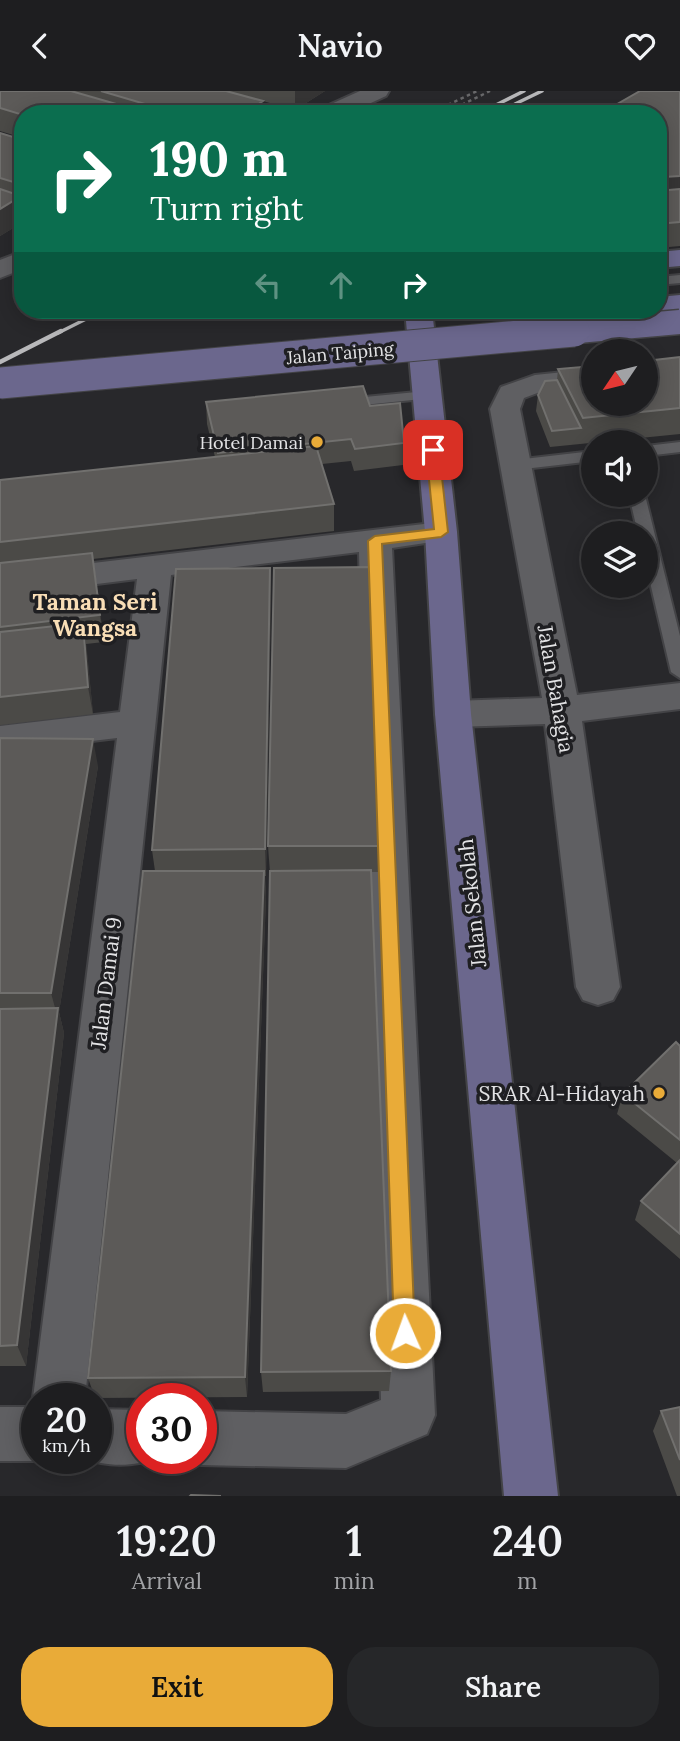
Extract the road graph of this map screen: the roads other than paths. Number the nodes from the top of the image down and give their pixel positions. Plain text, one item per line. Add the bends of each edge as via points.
1 (188, 91) edge
2 (368, 92) edge
3 (237, 105) edge
4 (344, 105) edge
5 (419, 319) edge
6 (499, 319) edge
7 (680, 322) edge
8 (0, 362) edge
9 (581, 379) edge
10 (0, 383) edge
11 (427, 395) junction
12 (331, 404) edge
13 (680, 447) edge
14 (658, 449) edge
15 (581, 457) edge
16 (515, 465) junction
17 (640, 507) edge
18 (441, 532) junction
19 (375, 541) junction
20 (155, 568) junction
21 (0, 585) edge
22 (680, 672) edge
23 (680, 696) edge
24 (562, 710) junction
25 (453, 714) junction
26 (136, 723) junction
27 (1, 744) edge
28 (598, 987) dead end
29 (60, 1383) edge
30 (0, 1434) edge
31 (21, 1434) edge
32 (217, 1438) edge
33 (531, 1496) edge

1 - 3 street
2 - 4 street
5 - 11 main road, Jalan Sekolah
6 - 8 main road, Jalan Taiping
7 - 10 main road, Jalan Taiping, bridge
9 - 16 street, Jalan Bahagia via 536,384 511,393 505,409
11 - 12 lane
11 - 18 main road, Jalan Sekolah
13 - 14 lane
15 - 16 lane
16 - 24 street, Jalan Bahagia
17 - 22 lane
18 - 19 street
18 - 25 main road, Jalan Sekolah
19 - 20 street
19 - 32 street via 408,1415 346,1441
20 - 21 street
20 - 26 street, Jalan Damai 9
23 - 24 street
24 - 25 street
24 - 28 street, Jalan Bahagia
25 - 33 main road, Jalan Sekolah
26 - 27 street
26 - 29 street, Jalan Damai 9
30 - 31 street

